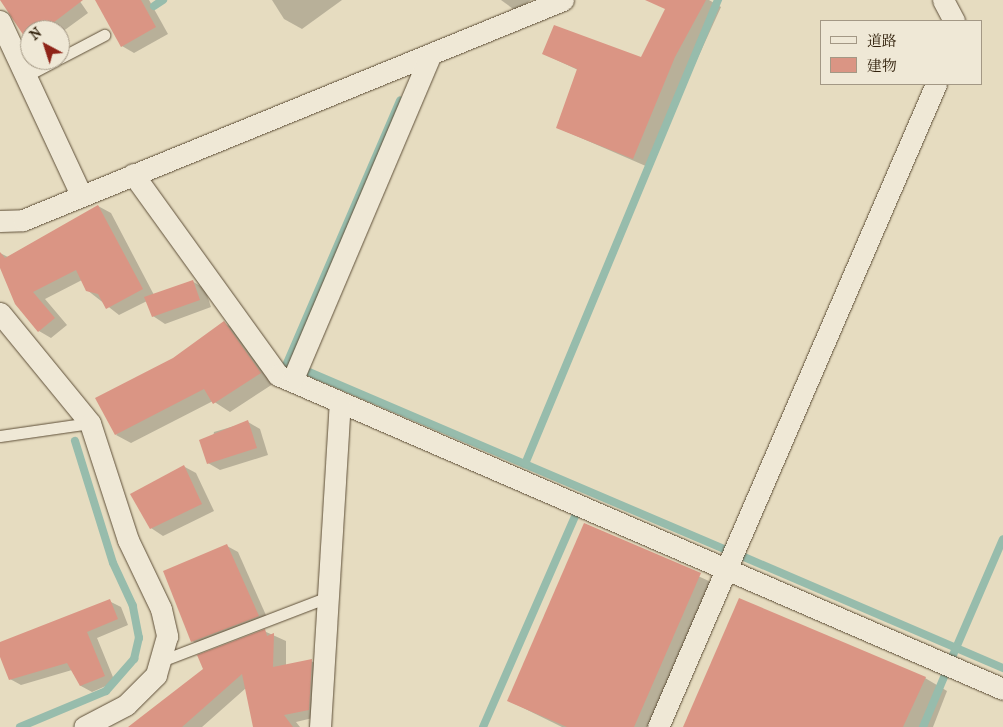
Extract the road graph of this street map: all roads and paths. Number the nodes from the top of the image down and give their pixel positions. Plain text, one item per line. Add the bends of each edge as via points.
1 (562, 0) edge
2 (943, 0) edge
3 (953, 20) edge
4 (0, 21) edge
5 (104, 35) dead end
6 (70, 53) edge
7 (431, 54) junction
8 (37, 70) edge
9 (26, 76) junction
10 (936, 85) edge
11 (133, 174) junction
12 (81, 195) junction
13 (0, 221) edge
14 (0, 312) edge
15 (292, 381) junction
16 (340, 403) junction
17 (90, 423) junction
18 (0, 436) edge
19 (726, 569) junction
20 (328, 597) junction
21 (164, 660) junction
22 (1003, 689) edge
23 (84, 727) edge
24 (320, 727) edge
25 (658, 727) edge

1 - 7 street
2 - 3 street
4 - 9 street
5 - 6 lane
7 - 11 street
7 - 15 street
8 - 9 lane
9 - 12 street
10 - 19 street
11 - 12 street
11 - 15 street via 278,374
12 - 13 street via 23,220
14 - 17 street
15 - 16 street
16 - 19 street
16 - 20 street
17 - 18 lane
17 - 21 street via 128,540 161,609 167,636
19 - 22 street
19 - 25 street
20 - 21 lane
20 - 24 street
21 - 23 street via 126,705

